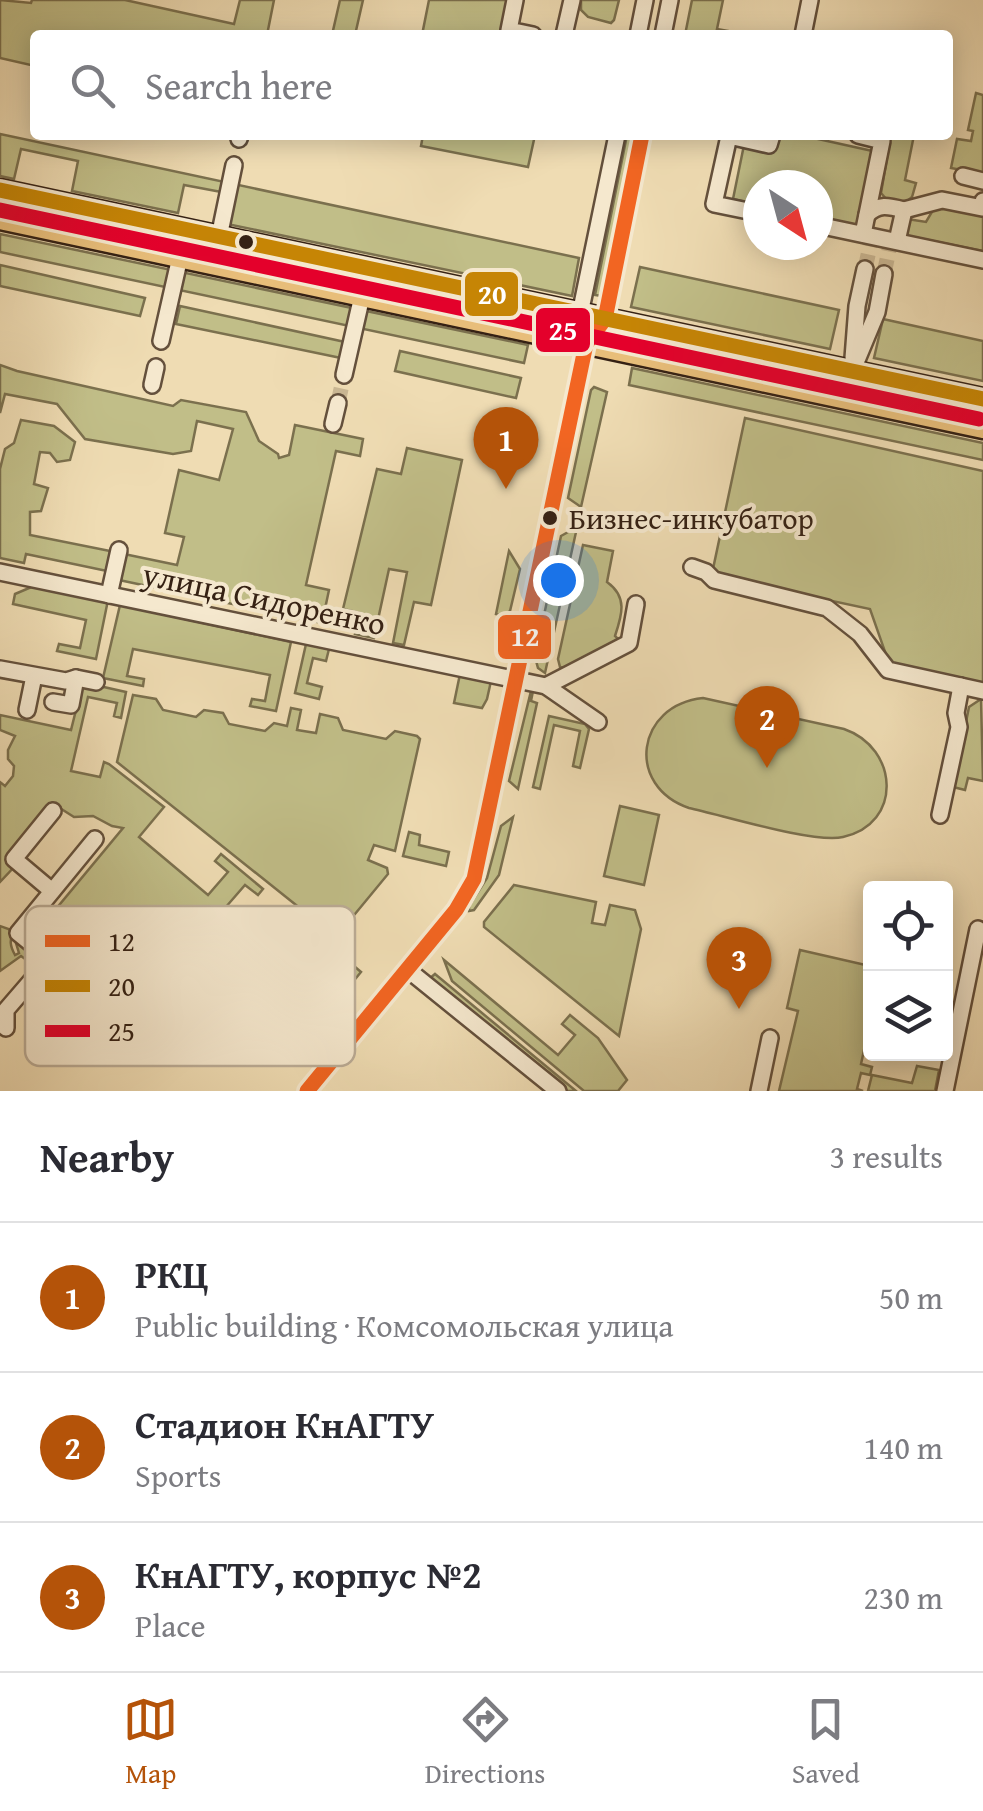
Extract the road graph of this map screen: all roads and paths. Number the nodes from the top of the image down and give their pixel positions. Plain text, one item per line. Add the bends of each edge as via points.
1 (515, 0) edge
2 (572, 0) edge
3 (645, 0) edge
4 (670, 0) edge
5 (810, 0) edge
6 (509, 30) edge
7 (565, 30) edge
8 (639, 30) edge
9 (664, 30) edge
10 (804, 30) edge
11 (616, 140) edge
12 (641, 140) edge
13 (728, 140) edge
14 (747, 140) edge
15 (770, 140) edge
16 (882, 140) edge
17 (234, 165) dead end
18 (964, 176) dead end
19 (983, 180) edge
20 (0, 190) edge
21 (983, 202) edge
22 (743, 210) edge
23 (904, 210) junction
24 (867, 215) junction
25 (0, 219) edge
26 (833, 229) edge
27 (186, 230) junction
28 (219, 237) junction
29 (869, 237) junction
30 (892, 242) junction
31 (180, 257) junction
32 (983, 260) edge
33 (212, 264) junction
34 (368, 268) junction
35 (865, 269) tunnel mouth
36 (884, 274) tunnel mouth
37 (362, 296) junction
38 (580, 314) junction
39 (605, 319) junction
40 (161, 340) dead end
41 (586, 344) junction
42 (156, 367) dead end
43 (852, 372) junction
44 (344, 375) tunnel mouth
45 (152, 385) dead end
46 (846, 399) junction
47 (983, 400) edge
48 (338, 403) tunnel mouth
49 (333, 424) dead end
50 (983, 428) edge
51 (118, 550) dead end
52 (692, 567) dead end
53 (0, 572) edge
54 (109, 595) junction
55 (636, 604) dead end
56 (0, 669) edge
57 (34, 676) junction
58 (76, 678) junction
59 (516, 680) junction
60 (96, 682) dead end
61 (546, 686) junction
62 (962, 686) junction
63 (983, 690) edge
64 (53, 702) dead end
65 (27, 710) dead end
66 (598, 722) dead end
67 (53, 811) dead end
68 (940, 816) dead end
69 (95, 839) dead end
70 (52, 891) junction
71 (40, 906) edge
72 (456, 910) junction
73 (470, 921) dead end
74 (978, 929) dead end
75 (407, 969) junction
76 (25, 988) edge
77 (6, 1028) dead end
78 (355, 1032) edge
79 (953, 1037) edge
80 (770, 1038) dead end
81 (948, 1061) edge
82 (327, 1066) edge
83 (306, 1091) edge
84 (558, 1091) edge
85 (759, 1091) edge
86 (945, 1091) edge

1 - 6 street
2 - 7 street
3 - 8 street
4 - 9 street
5 - 10 street
11 - 38 street
12 - 39 street
13 - 22 street via 714,204
14 - 15 street
16 - 24 street
17 - 28 street
18 - 19 street
20 - 27 main road
21 - 23 street via 982,208 942,200
23 - 24 street via 884,206
23 - 30 street
24 - 29 street
25 - 31 main road
26 - 29 street
27 - 28 main road
27 - 31 main road
28 - 33 main road
28 - 34 main road
29 - 30 street
30 - 32 street
31 - 33 main road
31 - 40 street
33 - 37 main road
34 - 37 main road
34 - 38 main road
35 - 43 street
36 - 43 street
37 - 41 main road
37 - 44 street
38 - 39 main road
38 - 41 street
39 - 41 street
39 - 43 main road
41 - 46 main road
41 - 59 street
42 - 45 street
43 - 46 main road
43 - 47 main road
46 - 50 main road
48 - 49 street
51 - 54 street
52 - 62 street via 714,580 826,608 860,634 888,670
53 - 54 street, улица Сидоренко
54 - 59 street, улица Сидоренко
55 - 61 street via 629,643
56 - 57 street
57 - 58 street
57 - 65 street
58 - 60 street
58 - 64 street via 71,705
59 - 61 street, улица Сидоренко
59 - 72 street via 474,879
61 - 66 street
62 - 63 street
62 - 68 street
67 - 70 street via 14,859
69 - 70 street
70 - 71 street
72 - 73 street
72 - 75 street
74 - 79 street
75 - 78 street
75 - 84 street
76 - 77 street via 6,1010
80 - 85 street
81 - 86 street
82 - 83 street

